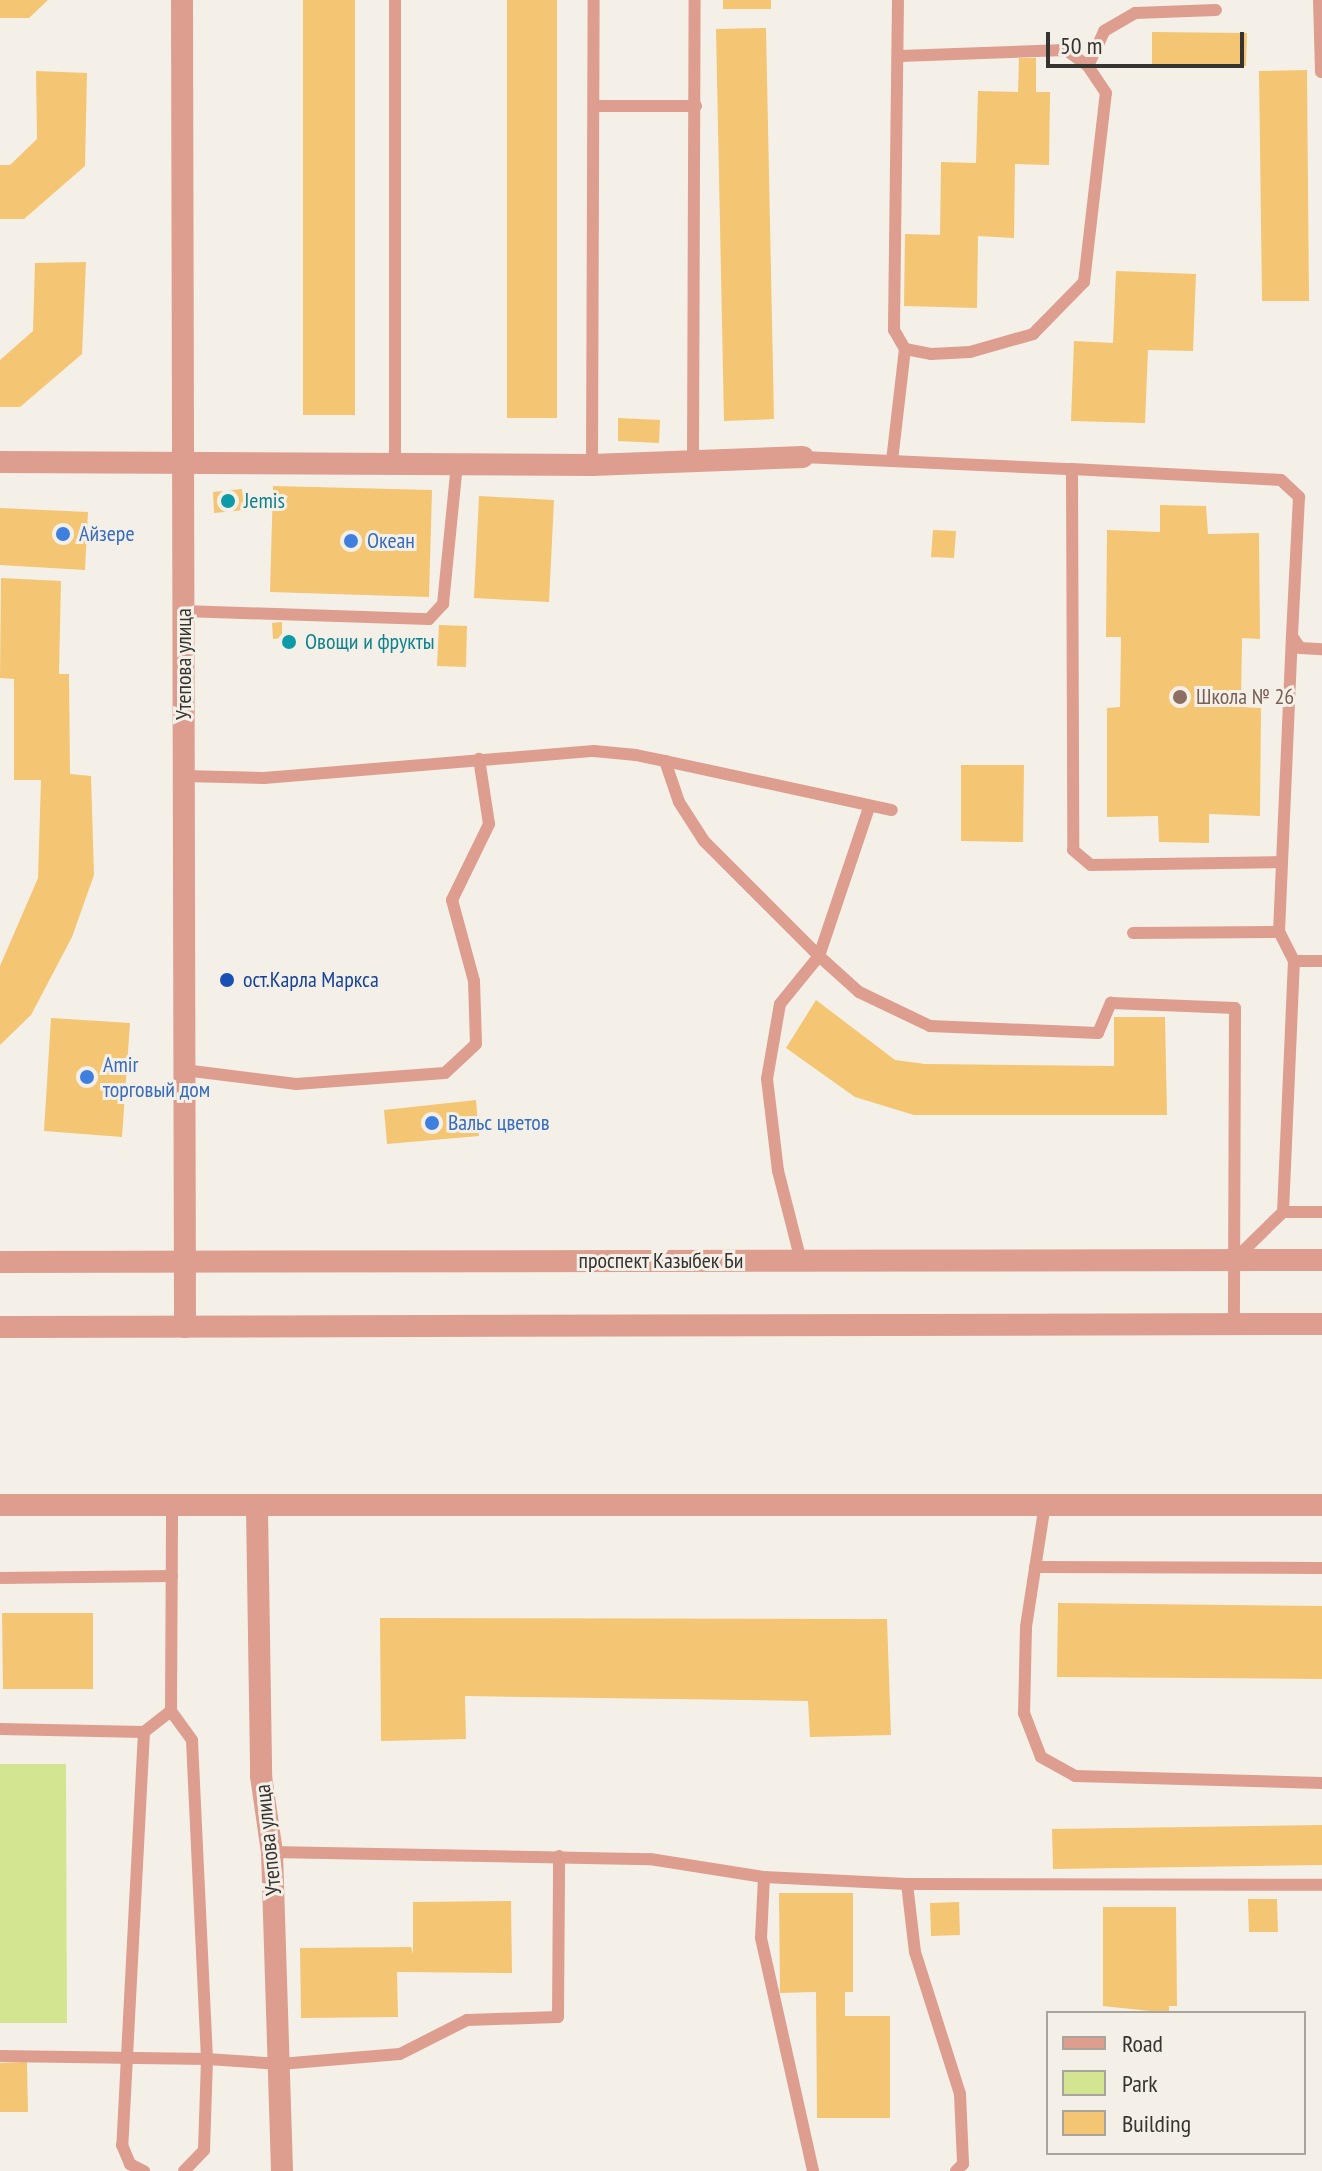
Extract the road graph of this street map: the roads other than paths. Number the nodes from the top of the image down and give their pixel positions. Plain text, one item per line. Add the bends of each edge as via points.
1 (182, 0) edge
2 (395, 0) edge
3 (594, 0) edge
4 (695, 0) edge
5 (898, 0) edge
6 (1319, 0) edge
7 (1216, 10) dead end
8 (900, 56) junction
9 (1088, 66) junction
10 (1321, 72) edge
11 (595, 106) junction
12 (696, 106) junction
13 (905, 349) junction
14 (803, 457) joint
15 (693, 460) junction
16 (892, 461) junction
17 (0, 462) edge
18 (183, 462) junction
19 (395, 464) junction
20 (457, 464) junction
21 (592, 465) junction
22 (1072, 469) junction
23 (184, 611) junction
24 (1292, 636) junction
25 (1322, 649) edge
26 (479, 759) junction
27 (665, 761) junction
28 (183, 776) junction
29 (868, 810) junction
30 (892, 810) dead end
31 (1281, 862) junction
32 (1279, 932) junction
33 (1133, 933) dead end
34 (819, 956) junction
35 (1294, 961) junction
36 (1322, 961) edge
37 (184, 1070) junction
38 (1283, 1212) junction
39 (1322, 1212) edge
40 (1235, 1259) junction
41 (1322, 1260) edge
42 (801, 1261) junction
43 (0, 1262) edge
44 (184, 1262) junction
45 (1234, 1324) junction
46 (1322, 1324) edge
47 (0, 1327) edge
48 (185, 1327) junction
49 (1045, 1504) junction
50 (0, 1505) edge
51 (172, 1505) junction
52 (1322, 1505) edge
53 (257, 1509) junction
54 (1035, 1567) junction
55 (1322, 1568) edge
56 (172, 1576) junction
57 (0, 1578) edge
58 (171, 1711) junction
59 (0, 1729) edge
60 (144, 1732) junction
61 (1322, 1783) edge
62 (272, 1852) junction
63 (559, 1856) junction
64 (764, 1877) junction
65 (907, 1884) junction
66 (1322, 1885) edge
67 (0, 2056) edge
68 (129, 2057) junction
69 (207, 2059) junction
70 (280, 2064) junction
71 (144, 2171) edge
72 (184, 2171) edge
73 (282, 2171) edge
74 (813, 2171) edge
75 (956, 2171) edge

1 - 18 street, Утепова улица
2 - 19 lane
3 - 11 lane
4 - 12 lane
5 - 8 lane
6 - 10 lane
7 - 9 lane via 1135,13 1104,31
8 - 9 lane via 1066,50
8 - 13 lane via 894,330
9 - 13 lane via 1106,93 1084,282 1033,334 970,352
11 - 12 lane
11 - 21 lane
12 - 15 lane
13 - 16 lane
14 - 15 street
14 - 16 lane
15 - 21 street
16 - 22 lane
17 - 18 street
18 - 19 street
18 - 23 street, Утепова улица
19 - 20 street
20 - 21 street
20 - 23 lane via 443,604 429,619
22 - 24 lane via 1281,480 1299,497
22 - 31 lane via 1073,850 1091,865
23 - 28 street, Утепова улица
24 - 25 lane via 1300,648
24 - 31 lane
26 - 27 lane via 594,751
26 - 28 lane via 264,778
26 - 37 lane via 489,824 452,900 474,981 476,1044 445,1073 296,1084
27 - 29 lane
27 - 34 lane via 679,802 704,841
28 - 37 street, Утепова улица
29 - 30 lane
29 - 34 lane
31 - 32 lane
32 - 33 lane
32 - 35 lane
34 - 40 lane via 859,992 930,1026 1098,1033 1111,1003 1235,1008
34 - 42 lane via 780,1004 767,1079 778,1171
35 - 36 lane
35 - 38 lane
37 - 44 street, Утепова улица
38 - 39 lane
38 - 40 lane
40 - 41 street, проспект Казыбек Би
40 - 42 street, проспект Казыбек Би
40 - 45 lane
42 - 44 street, проспект Казыбек Би
43 - 44 street, проспект Казыбек Би
44 - 48 street, Утепова улица
45 - 46 street
45 - 48 street
47 - 48 street
49 - 52 street
49 - 53 street
49 - 54 lane
50 - 51 street
51 - 53 street
51 - 56 lane
53 - 62 street, Утепова улица via 261,1776
54 - 55 lane
54 - 61 lane via 1024,1713 1041,1757 1075,1776
56 - 57 lane
56 - 58 lane
58 - 60 lane
58 - 69 lane via 192,1740
59 - 60 lane
60 - 68 lane
62 - 63 lane
62 - 70 street, Утепова улица
63 - 64 lane via 650,1859
63 - 70 lane via 558,2017 467,2020 400,2054
64 - 65 lane
64 - 74 lane via 761,1938
65 - 66 lane
65 - 75 lane via 915,1952 960,2094 963,2164
67 - 68 lane
68 - 69 lane
68 - 71 lane via 122,2145 130,2164
69 - 70 lane
69 - 72 lane via 204,2150
70 - 73 street, Утепова улица

